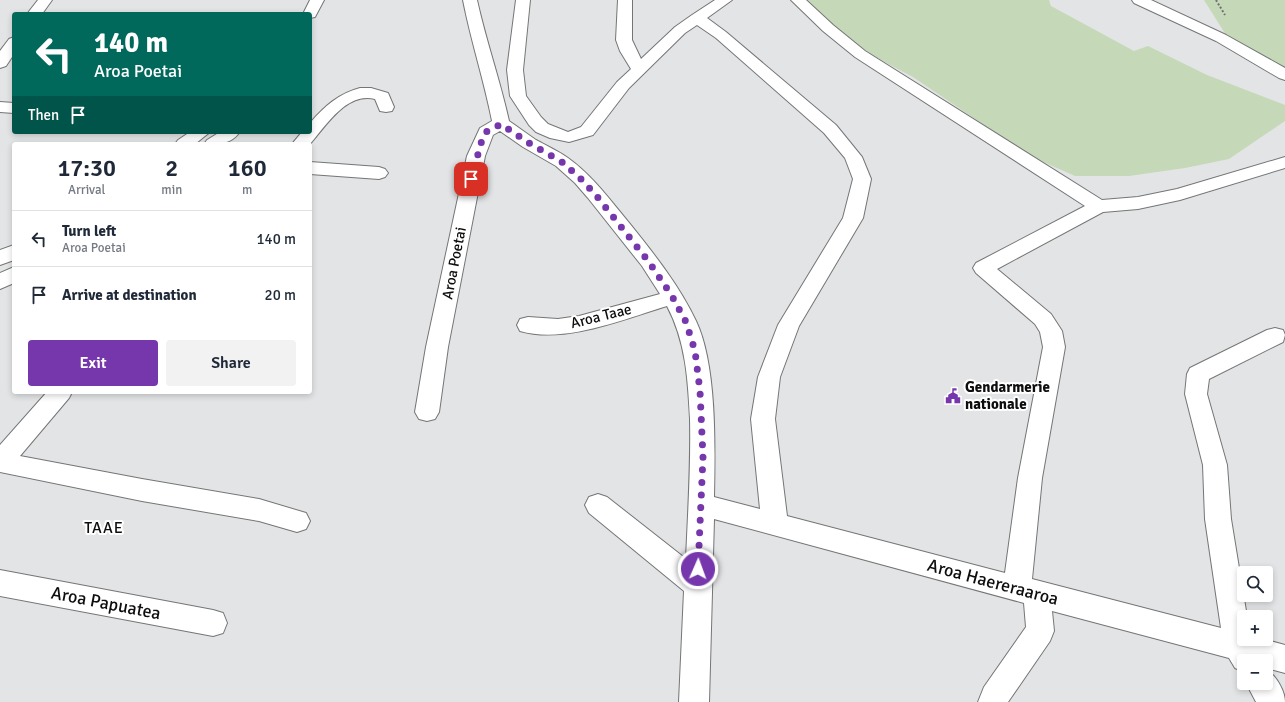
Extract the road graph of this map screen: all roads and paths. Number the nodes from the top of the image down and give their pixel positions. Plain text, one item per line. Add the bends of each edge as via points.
1 (45, 0) edge
2 (316, 0) edge
3 (470, 0) edge
4 (523, 0) edge
5 (625, 0) edge
6 (725, 0) edge
7 (798, 0) edge
8 (1139, 0) edge
9 (36, 12) edge
10 (311, 12) edge
11 (697, 18) junction
12 (12, 45) edge
13 (0, 63) edge
14 (639, 69) junction
15 (1285, 76) edge
16 (0, 107) edge
17 (386, 107) dead end
18 (12, 108) edge
19 (501, 124) junction
20 (312, 133) edge
21 (198, 134) edge
22 (228, 134) edge
23 (311, 134) edge
24 (572, 136) junction
25 (187, 142) edge
26 (216, 142) edge
27 (304, 142) edge
28 (1285, 162) edge
29 (564, 164) junction
30 (312, 168) edge
31 (379, 173) dead end
32 (1099, 206) junction
33 (12, 253) edge
34 (0, 258) edge
35 (12, 275) edge
36 (0, 282) edge
37 (672, 296) junction
38 (528, 325) dead end
39 (1275, 336) dead end
40 (59, 394) edge
41 (427, 412) dead end
42 (0, 462) edge
43 (598, 505) dead end
44 (701, 505) junction
45 (298, 521) dead end
46 (775, 525) junction
47 (0, 583) edge
48 (698, 585) junction
49 (1027, 591) junction
50 (213, 623) dead end
51 (1242, 654) edge
52 (1273, 658) edge
53 (1285, 659) edge
54 (1265, 690) edge
55 (694, 702) edge
56 (993, 702) edge
57 (1273, 702) edge

1 - 9 street
2 - 10 street
3 - 19 street
4 - 24 street via 515,70 518,96 542,128 556,134
5 - 14 street via 624,40
6 - 11 street
7 - 32 street via 860,54
8 - 15 street via 1221,38
11 - 14 street via 680,30
11 - 46 street via 721,35 830,129 853,157 862,179 852,218 789,325 768,377 763,419
12 - 13 street
14 - 24 street via 587,131
16 - 18 street
17 - 20 street via 382,96 360,93 351,95 336,106
19 - 29 street
19 - 41 street, Aroa Poetai via 486,132 476,156 437,347
21 - 25 street
22 - 26 street
23 - 27 street
24 - 29 street
28 - 32 street via 1180,194 1138,203
29 - 37 street via 595,194 649,262
30 - 31 street
32 - 49 street via 983,268 1043,319 1051,331 1054,347 1030,478
33 - 34 street
35 - 36 street
37 - 38 street, Aroa Taae via 579,324 558,327
37 - 44 street via 686,322 695,351 703,457
39 - 51 street via 1198,374 1197,381 1196,394 1215,465 1218,519
40 - 42 street
42 - 45 street via 259,510
43 - 48 street
44 - 46 street, Aroa Haereraaroa
44 - 48 street
46 - 49 street, Aroa Haereraaroa
47 - 50 street, Aroa Papuatea
48 - 55 street
49 - 51 street, Aroa Haereraaroa
49 - 56 street via 1040,631
52 - 53 street, Aroa Haereraaroa
54 - 57 street

